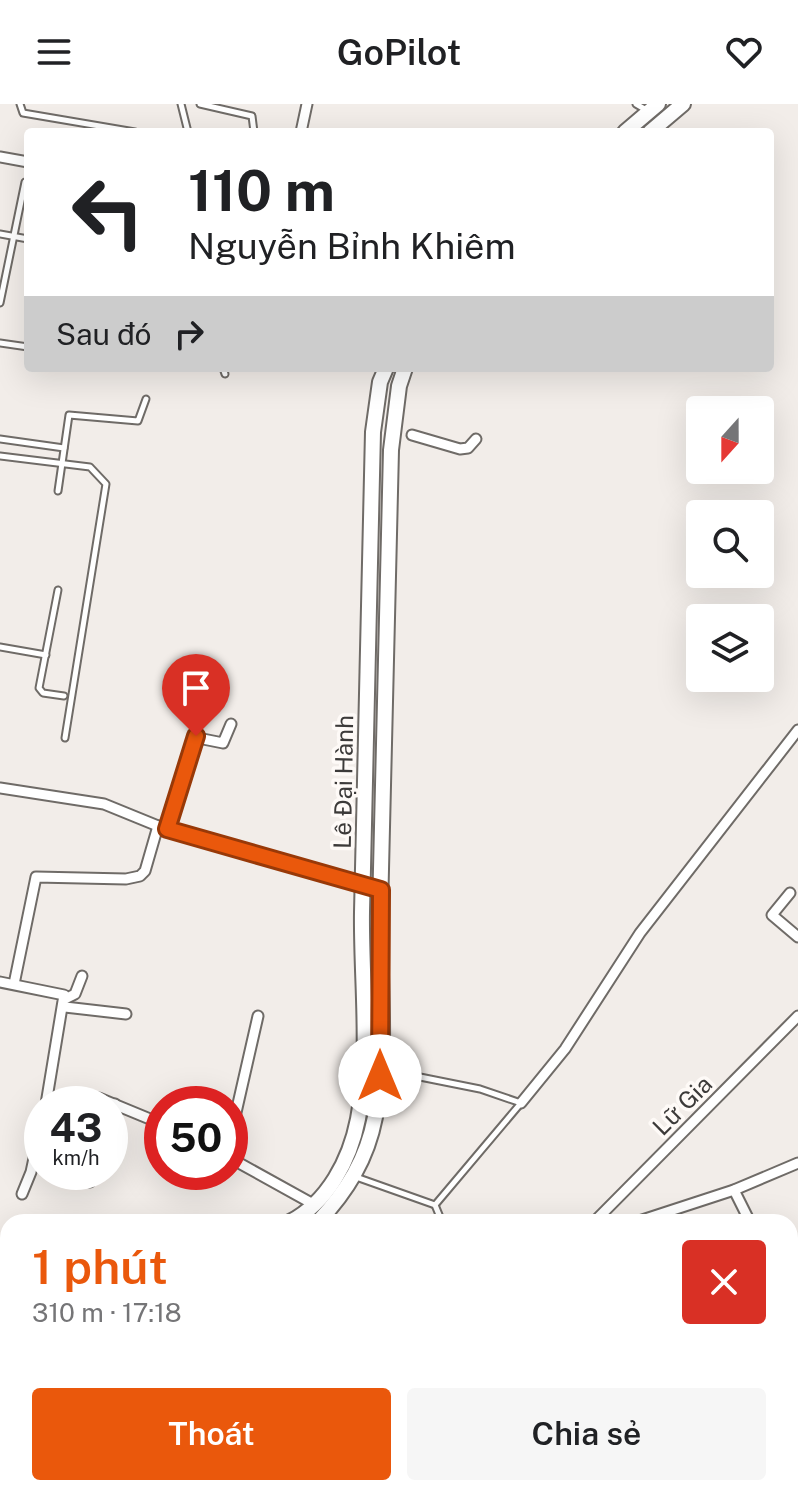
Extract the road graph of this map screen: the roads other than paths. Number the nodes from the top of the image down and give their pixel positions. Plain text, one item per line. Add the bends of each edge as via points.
1 (20, 104) edge
2 (181, 104) edge
3 (200, 104) edge
4 (307, 104) edge
5 (683, 104) edge
6 (647, 107) edge
7 (111, 128) edge
8 (187, 128) edge
9 (254, 128) edge
10 (302, 128) edge
11 (629, 128) edge
12 (655, 128) edge
13 (0, 157) edge
14 (24, 161) edge
15 (24, 187) edge
16 (0, 234) edge
17 (14, 237) junction
18 (24, 238) edge
19 (0, 303) edge
20 (0, 343) edge
21 (24, 346) edge
22 (384, 372) edge
23 (404, 372) edge
24 (146, 399) dead end
25 (412, 435) dead end
26 (0, 439) edge
27 (476, 439) dead end
28 (64, 448) junction
29 (0, 456) edge
30 (62, 463) junction
31 (58, 491) dead end
32 (58, 590) dead end
33 (0, 647) edge
34 (46, 655) junction
35 (64, 696) dead end
36 (231, 724) dead end
37 (798, 730) edge
38 (65, 738) dead end
39 (0, 788) edge
40 (162, 828) junction
41 (363, 885) junction
42 (381, 890) junction
43 (790, 893) dead end
44 (798, 937) edge
45 (82, 976) dead end
46 (14, 984) junction
47 (1, 985) edge
48 (65, 1003) junction
49 (126, 1014) dead end
50 (258, 1016) dead end
51 (797, 1021) edge
52 (380, 1069) junction
53 (49, 1086) edge
54 (242, 1086) edge
55 (521, 1103) junction
56 (798, 1163) edge
57 (248, 1168) edge
58 (354, 1176) junction
59 (24, 1189) edge
60 (734, 1190) junction
61 (22, 1194) dead end
62 (313, 1204) junction
63 (435, 1205) junction
64 (300, 1214) edge
65 (326, 1214) edge
66 (439, 1214) edge
67 (602, 1214) edge
68 (675, 1214) edge
69 (746, 1214) edge

1 - 7 lane via 23,113
2 - 8 lane
3 - 9 lane via 252,116
4 - 10 street
5 - 12 main road
6 - 11 main road
13 - 14 street
15 - 17 lane
16 - 17 lane
17 - 18 lane
17 - 19 lane
20 - 21 lane
22 - 41 main road, Lê Đại Hành via 373,432
23 - 42 main road, Lê Đại Hành via 391,450
24 - 28 lane via 138,421 69,415
25 - 27 street via 460,449
26 - 28 lane
28 - 30 lane
29 - 30 lane
30 - 31 lane
30 - 38 lane via 98,471 106,484
32 - 34 lane
33 - 34 lane
34 - 35 lane via 40,691
36 - 40 street via 223,743 193,737
37 - 55 street via 640,933 565,1049
39 - 40 street via 104,804
40 - 41 street
40 - 46 street via 140,876 36,877
41 - 42 street
41 - 62 main road, Lê Đại Hành via 363,1077 358,1120 346,1158 328,1191
42 - 52 main road, Lê Đại Hành
43 - 44 street via 772,915
45 - 48 street
46 - 47 street
46 - 48 street via 58,992
48 - 49 street
48 - 53 street
50 - 54 street
51 - 67 street, Lữ Gia
52 - 55 lane
52 - 58 main road, Lê Đại Hành via 375,1118
55 - 63 lane
56 - 60 street
57 - 62 street
58 - 63 lane
58 - 65 main road, Lê Đại Hành
59 - 61 street
60 - 68 street
60 - 69 street
62 - 64 main road, Lê Đại Hành
63 - 66 lane

